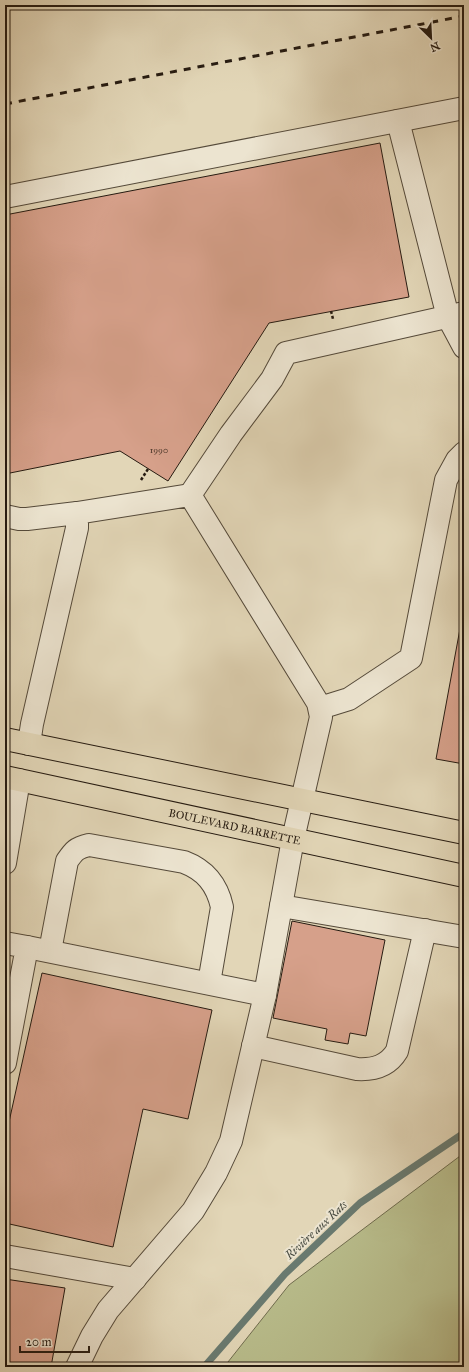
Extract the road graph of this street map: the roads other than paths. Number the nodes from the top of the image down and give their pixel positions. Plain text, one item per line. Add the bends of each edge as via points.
1 (464, 108) edge
2 (398, 121) junction
3 (5, 197) edge
4 (456, 315) edge
5 (464, 347) edge
6 (464, 453) edge
7 (190, 495) junction
8 (77, 513) junction
9 (5, 516) edge
10 (320, 708) junction
11 (5, 739) edge
12 (29, 744) junction
13 (12, 778) edge
14 (301, 800) junction
15 (464, 833) edge
16 (293, 839) junction
17 (5, 863) edge
18 (464, 876) edge
19 (281, 906) junction
20 (425, 930) junction
21 (464, 937) edge
22 (5, 943) edge
23 (27, 947) junction
24 (50, 951) junction
25 (209, 983) junction
26 (265, 994) junction
27 (252, 1046) junction
28 (5, 1063) edge
29 (5, 1256) edge
30 (135, 1279) junction
31 (78, 1367) edge

1 - 2 lane
2 - 3 lane
2 - 4 lane
4 - 5 lane
4 - 7 lane via 286,353 272,379
6 - 10 lane via 446,480 411,658 349,699
7 - 8 lane
7 - 10 lane
8 - 9 lane via 27,519
8 - 12 lane via 77,528
10 - 14 lane via 321,717
11 - 12 main road
12 - 14 main road
13 - 16 main road, BOULEVARD BARRETTE
13 - 17 lane
14 - 15 main road
14 - 16 lane
16 - 18 main road, BOULEVARD BARRETTE
16 - 19 lane
19 - 20 lane
19 - 26 lane
20 - 21 lane
20 - 27 lane via 397,1051 387,1064 367,1070 357,1069
22 - 23 lane
23 - 24 lane
23 - 28 lane
24 - 25 lane
24 - 25 lane via 67,861 79,848 89,845 184,862 196,867 213,882 220,896 222,907
25 - 26 lane
26 - 27 lane
27 - 30 lane via 231,1141 216,1173 194,1212
29 - 30 lane
30 - 31 lane via 108,1310 92,1336

